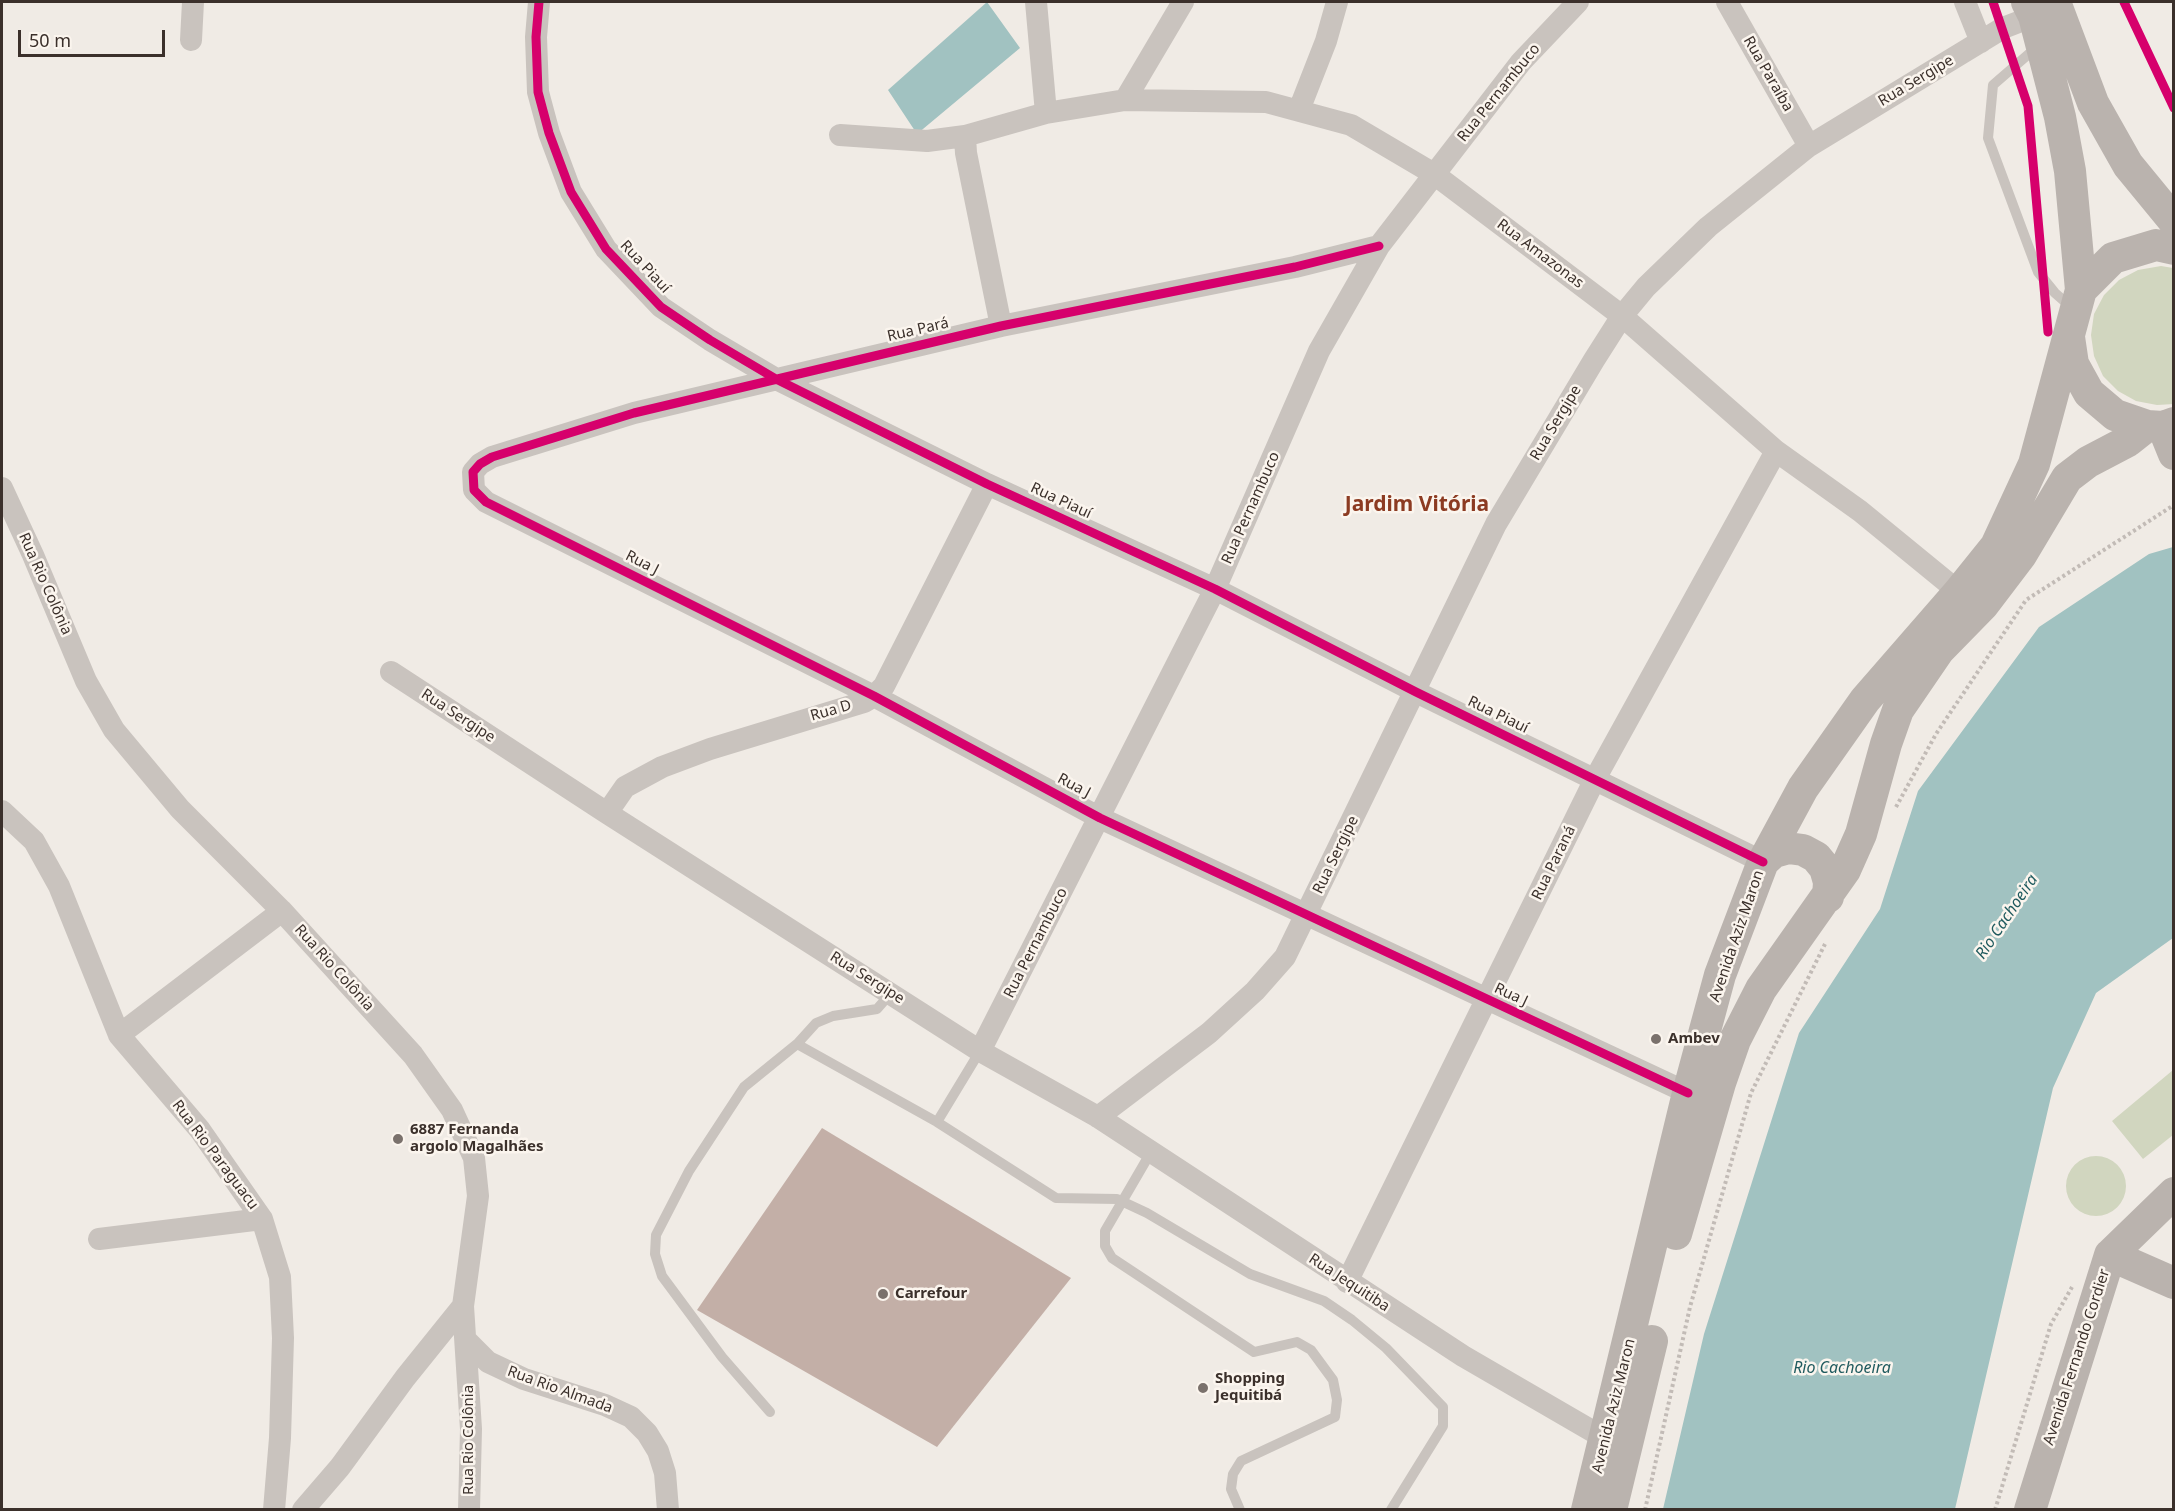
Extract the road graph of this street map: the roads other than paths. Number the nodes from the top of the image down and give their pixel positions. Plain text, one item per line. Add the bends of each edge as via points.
1 (193, 2) edge
2 (539, 2) edge
3 (1036, 2) edge
4 (1183, 2) edge
5 (1337, 2) edge
6 (1578, 2) edge
7 (1727, 2) edge
8 (1965, 2) edge
9 (2039, 16) edge
10 (191, 40) dead end
11 (1981, 42) junction
12 (1125, 100) junction
13 (1299, 110) junction
14 (1046, 113) junction
15 (840, 135) dead end
16 (965, 136) junction
17 (1809, 146) junction
18 (1434, 174) junction
19 (2174, 221) edge
20 (1379, 246) junction
21 (2174, 249) edge
22 (2075, 310) junction
23 (1622, 316) junction
24 (1001, 326) junction
25 (776, 380) junction
26 (2164, 432) edge
27 (1776, 451) junction
28 (473, 472) joint
29 (987, 484) junction
30 (2, 488) edge
31 (1215, 589) junction
32 (1959, 592) junction
33 (391, 672) dead end
34 (1416, 692) junction
35 (874, 696) junction
36 (1595, 779) junction
37 (2, 811) edge
38 (607, 813) junction
39 (1100, 818) junction
40 (1763, 862) junction
41 (1828, 897) junction
42 (282, 911) junction
43 (1307, 915) junction
44 (891, 993) junction
45 (1487, 1001) junction
46 (119, 1035) junction
47 (797, 1044) junction
48 (980, 1051) junction
49 (1688, 1093) junction
50 (1098, 1117) junction
51 (937, 1122) junction
52 (1146, 1160) junction
53 (2174, 1193) edge
54 (262, 1219) junction
55 (99, 1239) dead end
56 (2110, 1255) junction
57 (1347, 1282) junction
58 (2174, 1283) edge
59 (463, 1306) junction
60 (466, 1340) junction
61 (770, 1412) dead end
62 (1606, 1439) junction
63 (1592, 1507) edge
64 (274, 1509) edge
65 (303, 1509) edge
66 (469, 1509) edge
67 (668, 1509) edge
68 (1240, 1509) edge
69 (1391, 1509) edge
70 (2031, 1509) edge

1 - 10 street
2 - 25 street, Rua Piauí via 538,92 549,133 571,192 606,249 661,307
3 - 14 street
4 - 12 street
5 - 13 street
6 - 18 street, Rua Pernambuco via 1521,62
7 - 17 street, Rua Paraíba
8 - 11 street
9 - 11 street, Rua Sergipe via 2003,28
9 - 19 main road via 2128,165
9 - 22 main road via 2070,171
9 - 22 lane via 1993,85 1988,138 2038,272
11 - 17 street, Rua Sergipe
12 - 13 street, Rua Amazonas via 1266,102
12 - 14 street, Rua Amazonas
13 - 18 street, Rua Amazonas via 1351,125
14 - 16 street, Rua Amazonas
15 - 16 street, Rua Amazonas via 927,141
16 - 24 street
17 - 23 street, Rua Sergipe via 1708,227
18 - 20 street, Rua Pernambuco
18 - 23 street, Rua Amazonas
20 - 24 street, Rua Pará via 1295,267
20 - 31 street, Rua Pernambuco via 1319,351
21 - 22 main road via 2156,245 2113,258
22 - 26 main road via 2073,364 2089,393 2115,415
22 - 32 main road, Avenida Aziz Maron via 2034,464 1996,546
23 - 27 street, Rua Amazonas
23 - 34 street, Rua Sergipe via 1496,524
24 - 25 street, Rua Pará
25 - 28 street, Rua Pará via 634,413 492,457
25 - 29 street, Rua Piauí
26 - 41 main road, Avenida Aziz Maron via 2128,441 2067,478 2021,555 1916,682 1898,710 1861,834
27 - 32 street, Rua Amazonas via 1860,511
27 - 36 street, Rua Paraná
28 - 35 street, Rua J via 474,490 486,502
29 - 31 street, Rua Piauí
29 - 35 street via 884,686
30 - 42 street, Rua Rio Colônia via 86,681 114,730 180,809
31 - 34 street, Rua Piauí
31 - 39 street, Rua Pernambuco
32 - 40 main road, Avenida Aziz Maron via 1865,700 1803,788
33 - 38 street, Rua Sergipe
34 - 36 street, Rua Piauí
34 - 43 street, Rua Sergipe
35 - 38 street, Rua D via 662,767 625,787
35 - 39 street, Rua J
36 - 40 street, Rua Piauí
36 - 45 street, Rua Paraná
37 - 46 street, Rua Rio Paraguacu via 34,840 59,886
38 - 44 street, Rua Sergipe
39 - 43 street, Rua J
39 - 48 street, Rua Pernambuco
40 - 41 main road via 1774,852 1788,848 1816,857 1825,868
40 - 49 main road, Avenida Aziz Maron via 1720,975
41 - 63 main road, Avenida Aziz Maron via 1761,989 1735,1040
42 - 46 street
42 - 59 street, Rua Rio Colônia via 413,1055 452,1110 474,1158 478,1196
43 - 45 street, Rua J
43 - 50 street, Rua Sergipe via 1285,957 1255,991 1172,1062
44 - 47 lane via 877,1009 833,1016 816,1023
44 - 48 street, Rua Sergipe
45 - 49 street, Rua J
45 - 57 street, Rua Paraná
46 - 54 street, Rua Rio Paraguacu via 200,1130
47 - 51 lane
47 - 61 lane via 744,1087 690,1171 656,1234 655,1254 662,1276 722,1357
48 - 50 street, Rua Sergipe
48 - 51 lane
49 - 62 main road, Avenida Aziz Maron
50 - 52 street, Rua Jequitiba
51 - 69 lane via 1056,1198 1110,1197 1130,1204 1250,1274 1324,1301 1386,1348 1439,1400 1444,1413 1443,1426
52 - 57 street, Rua Jequitiba
52 - 68 lane via 1105,1231 1105,1246 1112,1258 1254,1352 1297,1342 1311,1350 1333,1380 1335,1417 1241,1461 1233,1474 1231,1489
53 - 56 main road, Avenida Fernando Cordier
54 - 55 street
54 - 64 street, Rua Rio Paraguacu via 280,1277 283,1338
56 - 58 main road
56 - 70 main road, Avenida Fernando Cordier
57 - 62 street, Rua Jequitiba via 1463,1356
59 - 60 street, Rua Rio Colônia
59 - 65 street via 340,1467
60 - 66 street, Rua Rio Colônia via 471,1429
60 - 67 street, Rua Rio Almada via 489,1362 524,1379 631,1417 648,1433 658,1451 665,1473
62 - 63 main road, Avenida Aziz Maron

